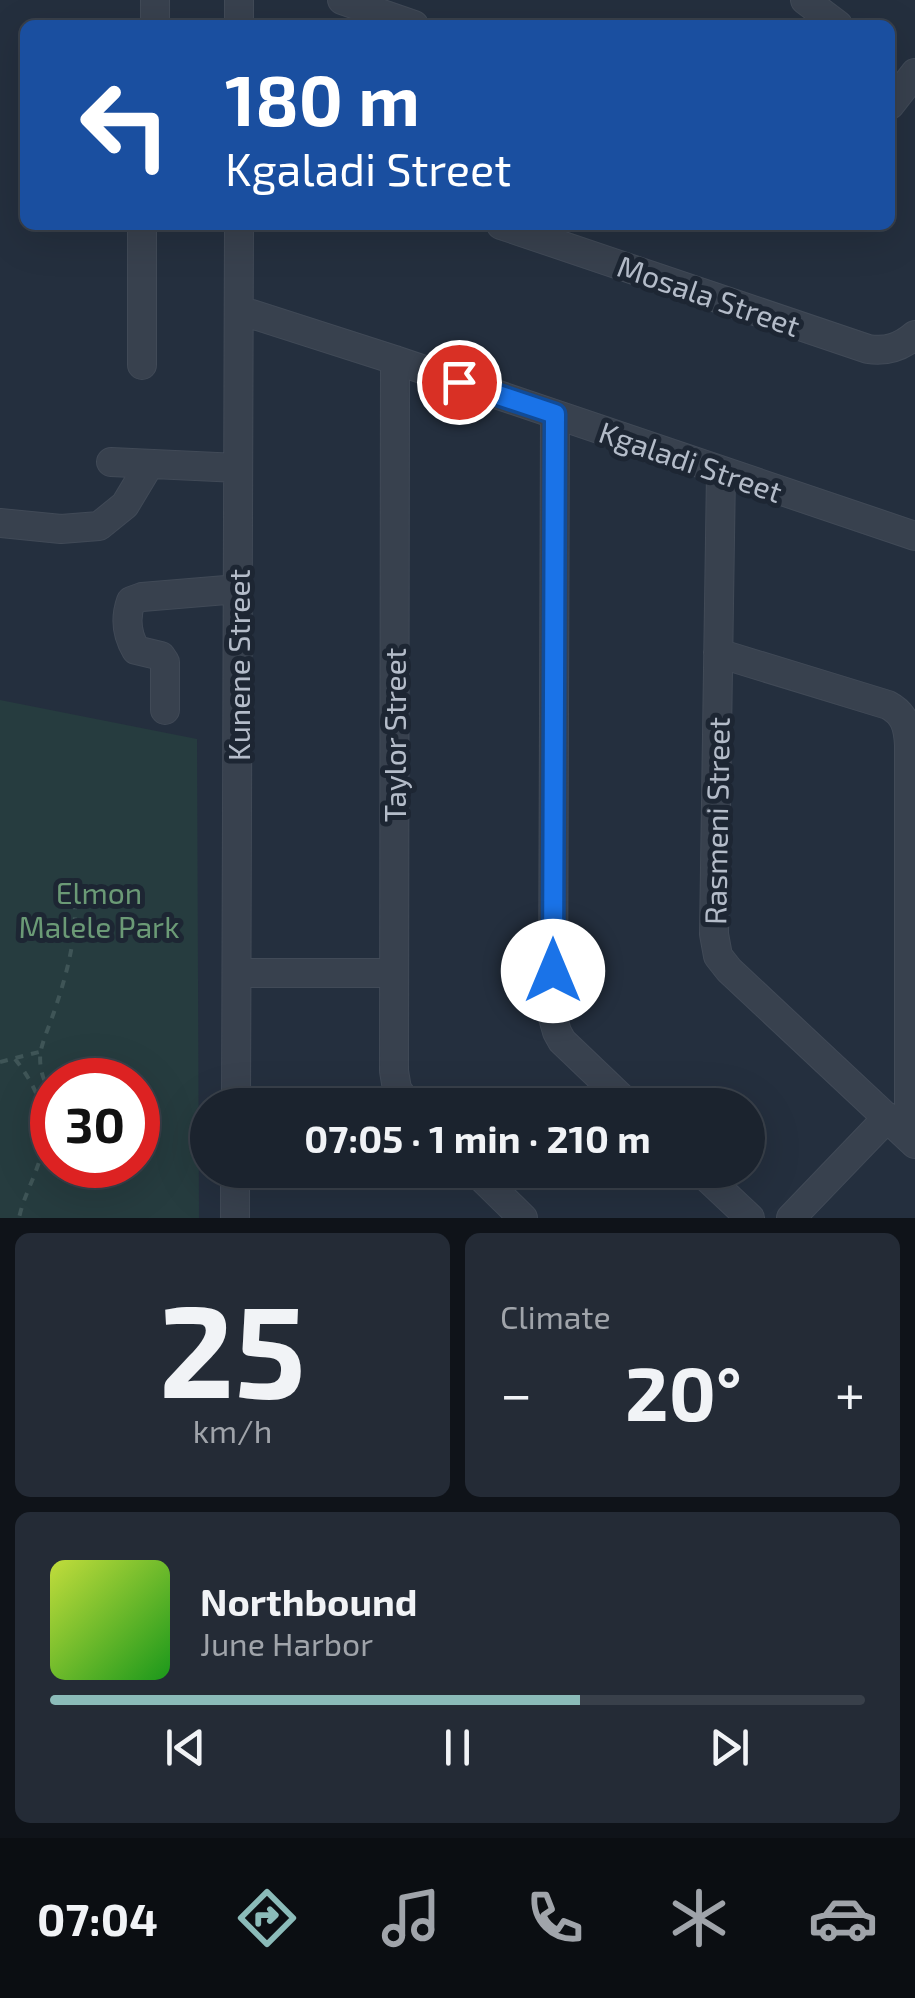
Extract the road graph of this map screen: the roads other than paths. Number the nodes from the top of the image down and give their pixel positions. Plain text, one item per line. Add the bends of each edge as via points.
1 (342, 0) edge
2 (805, 0) edge
3 (400, 20) edge
4 (831, 20) edge
5 (142, 230) edge
6 (239, 230) edge
7 (517, 230) edge
8 (239, 310) junction
9 (915, 335) edge
10 (395, 360) junction
11 (142, 365) dead end
12 (555, 414) junction
13 (111, 462) dead end
14 (149, 465) junction
15 (238, 468) junction
16 (721, 472) junction
17 (0, 523) edge
18 (915, 536) edge
19 (238, 589) junction
20 (718, 653) junction
21 (164, 710) dead end
22 (237, 973) junction
23 (394, 974) junction
24 (236, 1088) edge
25 (397, 1088) edge
26 (611, 1088) edge
27 (888, 1117) junction
28 (912, 1141) edge
29 (235, 1188) edge
30 (492, 1188) edge
31 (718, 1188) edge
32 (235, 1218) edge
33 (523, 1218) edge
34 (750, 1218) edge
35 (790, 1218) edge

1 - 3 street
2 - 4 street
5 - 11 street
6 - 8 street, Kunene Street
7 - 9 street, Mosala Street via 868,348 890,349
8 - 10 street, Kgaladi Street
8 - 15 street, Kunene Street
10 - 12 street, Kgaladi Street
10 - 23 street, Taylor Street
12 - 16 street, Kgaladi Street
12 - 26 street via 554,1018 562,1042
13 - 14 street
14 - 15 street
14 - 17 street via 125,506 98,526
15 - 19 street, Kunene Street
16 - 18 street, Kgaladi Street
16 - 20 street, Rasmeni Street
19 - 21 street via 131,601 128,628 136,650 166,662
19 - 22 street, Kunene Street
20 - 27 street, Rasmeni Street via 716,952
20 - 28 street via 888,705 906,722
22 - 23 street
22 - 24 street, Kunene Street
23 - 25 street, Taylor Street
27 - 28 street, Rasmeni Street
27 - 35 street
29 - 32 street
30 - 33 street
31 - 34 street

